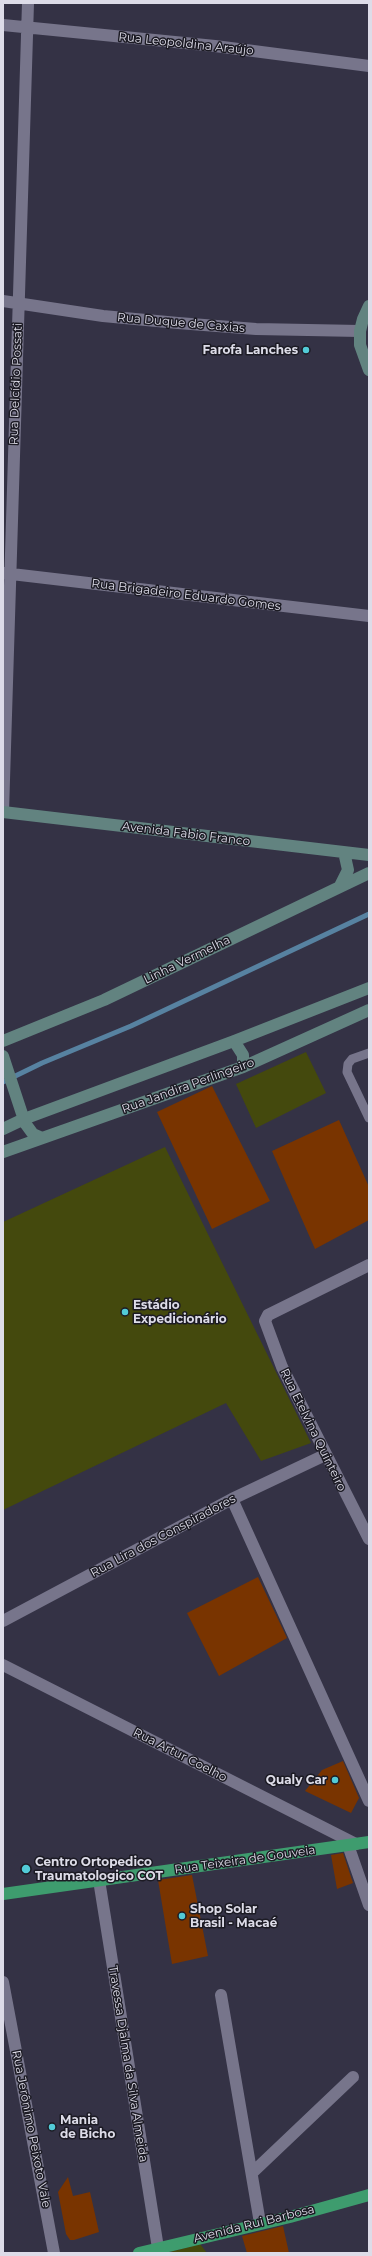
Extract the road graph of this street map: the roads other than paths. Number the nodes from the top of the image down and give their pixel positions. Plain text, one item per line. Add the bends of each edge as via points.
1 (28, 3) edge
2 (3, 25) edge
3 (26, 28) junction
4 (369, 66) edge
5 (3, 301) edge
6 (18, 303) junction
7 (369, 306) edge
8 (360, 332) junction
9 (369, 370) edge
10 (8, 439) edge
11 (6, 574) edge
12 (369, 616) edge
13 (3, 812) edge
14 (344, 852) junction
15 (369, 855) edge
16 (369, 873) edge
17 (340, 886) junction
18 (369, 988) edge
19 (369, 1010) edge
20 (3, 1041) edge
21 (234, 1041) junction
22 (369, 1053) edge
23 (3, 1056) edge
24 (242, 1067) junction
25 (369, 1118) edge
26 (24, 1119) junction
27 (3, 1129) edge
28 (42, 1138) junction
29 (3, 1152) edge
30 (369, 1265) edge
31 (325, 1455) junction
32 (232, 1499) junction
33 (369, 1539) edge
34 (3, 1621) edge
35 (3, 1665) edge
36 (369, 1801) edge
37 (369, 1842) edge
38 (352, 1844) junction
39 (99, 1880) junction
40 (3, 1894) edge
41 (369, 1905) edge
42 (3, 1982) edge
43 (221, 1995) dead end
44 (354, 2077) dead end
45 (252, 2173) junction
46 (369, 2194) edge
47 (260, 2223) junction
48 (158, 2248) junction
49 (54, 2253) edge
50 (140, 2253) edge

1 - 3 street, Rua Delcídio Possati
2 - 3 street, Rua Leopoldina Araújo
3 - 4 street, Rua Leopoldina Araújo via 215,46
3 - 6 street, Rua Delcídio Possati
5 - 6 street, Rua Duque de Caxias
6 - 8 street, Rua Duque de Caxias via 103,316 178,323 256,329
6 - 10 street, Rua Delcídio Possati
7 - 8 main road
8 - 9 main road via 360,345
10 - 11 street, Rua Delcídio Possati
11 - 12 street, Rua Brigadeiro Eduardo Gomes
11 - 13 street, Rua Delcídio Possati
13 - 14 main road, Avenida Fabio Franco
14 - 15 main road, Avenida Fabio Franco
14 - 17 main road via 348,870
16 - 17 main road, Linha Vermelha
17 - 20 main road, Linha Vermelha via 104,1000
18 - 21 main road
19 - 24 main road, Rua Jandira Perlingeiro
21 - 24 main road via 243,1055
21 - 26 main road
22 - 25 lane via 352,1059 347,1072
23 - 26 main road
24 - 28 main road, Rua Jandira Perlingeiro
26 - 27 main road
26 - 28 main road via 29,1129
28 - 29 main road, Rua Jandira Perlingeiro
30 - 31 street, Rua Etelvina Quinteiro via 266,1318 266,1326 282,1367
31 - 32 street, Rua Lira dos Conspiradores
31 - 33 street, Rua Etelvina Quinteiro
32 - 34 street, Rua Lira dos Conspiradores
32 - 36 street
35 - 38 street, Rua Artur Coelho
37 - 38 highway, Rua Teixeira de Gouveia
38 - 39 highway, Rua Teixeira de Gouveia
38 - 41 street
39 - 40 highway, Rua Teixeira de Gouveia
39 - 48 street, Travessa Djalma da Silva Almeida
42 - 49 street, Rua Jerônimo Peixoto Vale
43 - 45 street
44 - 45 street
45 - 47 street
46 - 47 highway, Avenida Rui Barbosa
47 - 48 highway, Avenida Rui Barbosa
48 - 50 highway, Avenida Rui Barbosa

